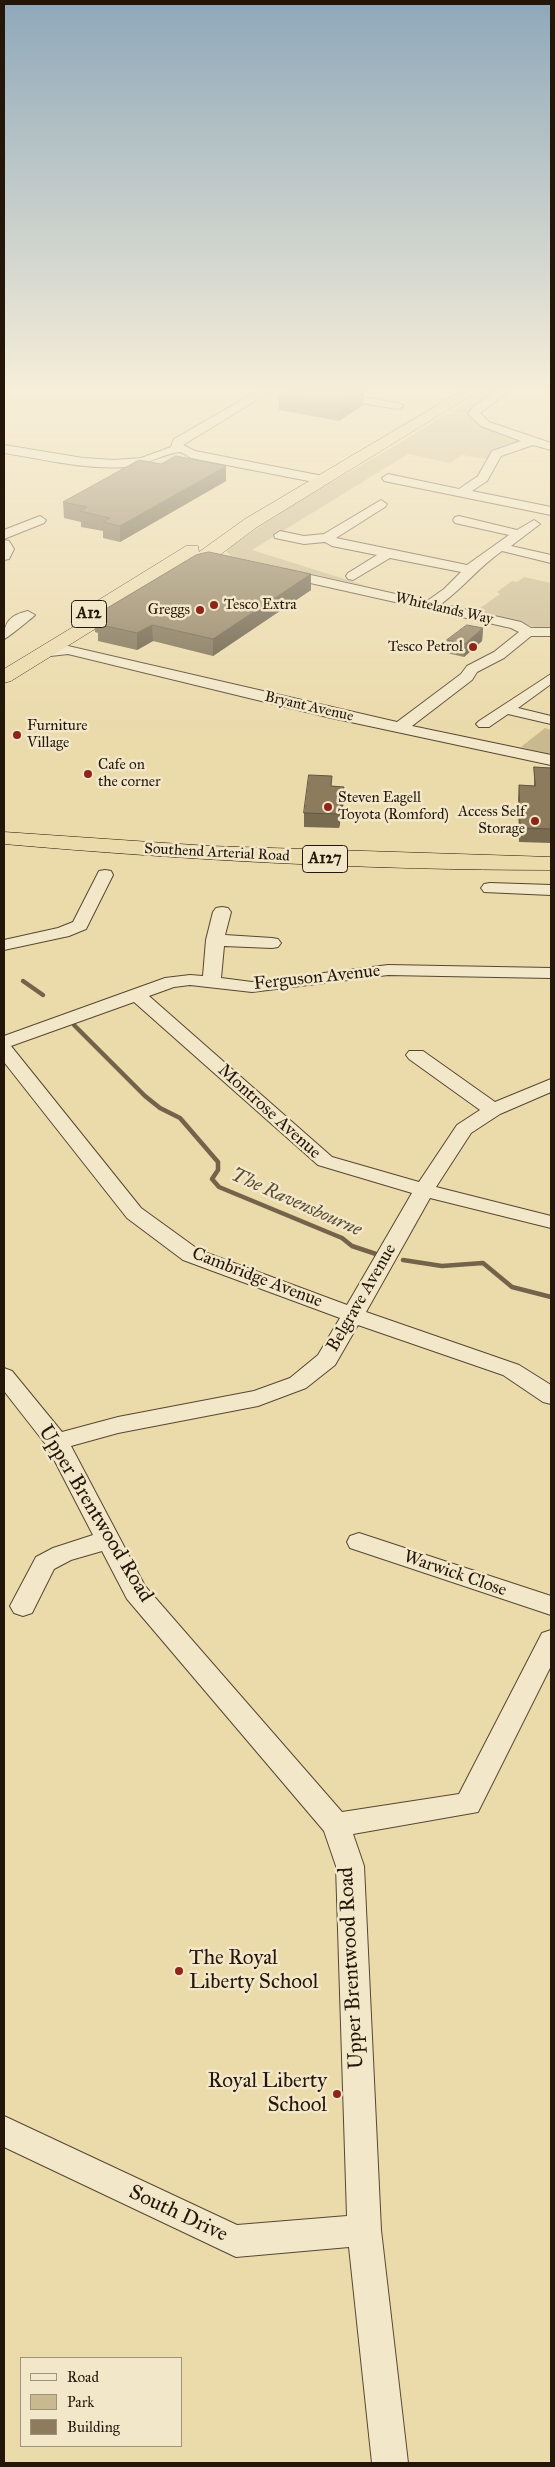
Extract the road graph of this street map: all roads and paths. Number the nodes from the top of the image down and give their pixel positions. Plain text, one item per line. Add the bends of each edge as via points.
1 (260, 505) edge
2 (276, 505) edge
3 (524, 505) edge
4 (538, 505) edge
5 (352, 506) dead end
6 (535, 507) junction
7 (551, 511) edge
8 (40, 520) dead end
9 (534, 524) dead end
10 (447, 528) dead end
11 (519, 534) junction
12 (4, 535) edge
13 (280, 535) dead end
14 (327, 538) junction
15 (4, 544) edge
16 (500, 547) junction
17 (390, 552) junction
18 (201, 553) junction
19 (4, 556) edge
20 (551, 559) edge
21 (224, 561) edge
22 (471, 570) junction
23 (274, 571) edge
24 (353, 576) dead end
25 (430, 606) junction
26 (28, 615) dead end
27 (528, 632) junction
28 (551, 632) edge
29 (5, 637) edge
30 (65, 646) junction
31 (4, 666) edge
32 (4, 677) edge
33 (551, 678) edge
34 (505, 709) junction
35 (551, 720) edge
36 (484, 724) dead end
37 (399, 728) junction
38 (551, 760) edge
39 (4, 838) edge
40 (4, 845) edge
41 (4, 850) edge
42 (103, 860) junction
43 (551, 864) edge
44 (551, 876) edge
45 (490, 888) dead end
46 (551, 890) edge
47 (222, 912) dead end
48 (216, 940) junction
49 (272, 943) dead end
50 (4, 945) edge
51 (551, 973) edge
52 (212, 983) junction
53 (136, 994) junction
54 (4, 1042) edge
55 (4, 1050) edge
56 (416, 1055) dead end
57 (551, 1085) edge
58 (493, 1110) junction
59 (424, 1190) junction
60 (551, 1222) edge
61 (352, 1315) junction
62 (8, 1388) edge
63 (551, 1396) edge
64 (57, 1442) junction
65 (109, 1539) junction
66 (359, 1542) dead end
67 (23, 1606) dead end
68 (551, 1606) edge
69 (551, 1640) edge
70 (336, 1825) junction
71 (4, 2131) edge
72 (364, 2230) junction
73 (390, 2463) edge

1 - 18 highway, A12
2 - 18 highway, A12
3 - 6 street
4 - 6 street
5 - 14 street via 376,507
6 - 7 street
8 - 12 street
9 - 11 street
10 - 11 street via 463,518
11 - 16 street
13 - 14 street via 304,540
14 - 17 street via 337,543
15 - 19 street via 7,552
16 - 20 street
16 - 22 street
17 - 22 street
17 - 24 street
18 - 21 street via 206,560
18 - 30 highway, A12
18 - 31 highway, A12 via 174,562
22 - 25 street
23 - 25 street, Whitelands Way
25 - 27 street, Whitelands Way via 516,625
26 - 29 street via 13,624
27 - 28 street
27 - 37 street, Whitelands Way via 498,655 472,669 467,677
30 - 32 highway, A12 via 42,653
30 - 37 street, Bryant Avenue
33 - 34 street
34 - 35 street
34 - 36 street
37 - 38 street, Bryant Avenue
39 - 42 highway, Southend Arterial Road / A127
40 - 42 highway, A127
41 - 42 highway, Southend Arterial Road / A127
42 - 43 highway, Southend Arterial Road / A127 via 294,858
42 - 44 highway, Southend Arterial Road / A127
42 - 50 street via 80,924 63,932
45 - 46 street
47 - 48 street
48 - 49 street
48 - 52 street
51 - 52 street, Ferguson Avenue via 388,970 252,987
52 - 53 street, Ferguson Avenue via 171,982
53 - 54 street, Ferguson Avenue
53 - 59 street, Montrose Avenue via 325,1161
55 - 61 street, Cambridge Avenue via 134,1213 191,1255
56 - 58 street
57 - 58 street, Belgrave Avenue
58 - 59 street, Belgrave Avenue via 464,1129
59 - 60 street, Montrose Avenue
59 - 61 street, Belgrave Avenue
61 - 63 street, Cambridge Avenue via 511,1370
61 - 64 street, Belgrave Avenue via 327,1360 298,1383 258,1398 118,1425
62 - 64 street, Upper Brentwood Road
64 - 65 street, Upper Brentwood Road
65 - 67 street via 45,1562
65 - 70 street, Upper Brentwood Road via 136,1592
66 - 68 street, Warwick Close
69 - 70 street via 468,1804
70 - 72 street, Upper Brentwood Road via 350,1866
71 - 72 street, South Drive via 236,2241
72 - 73 street, Upper Brentwood Road

